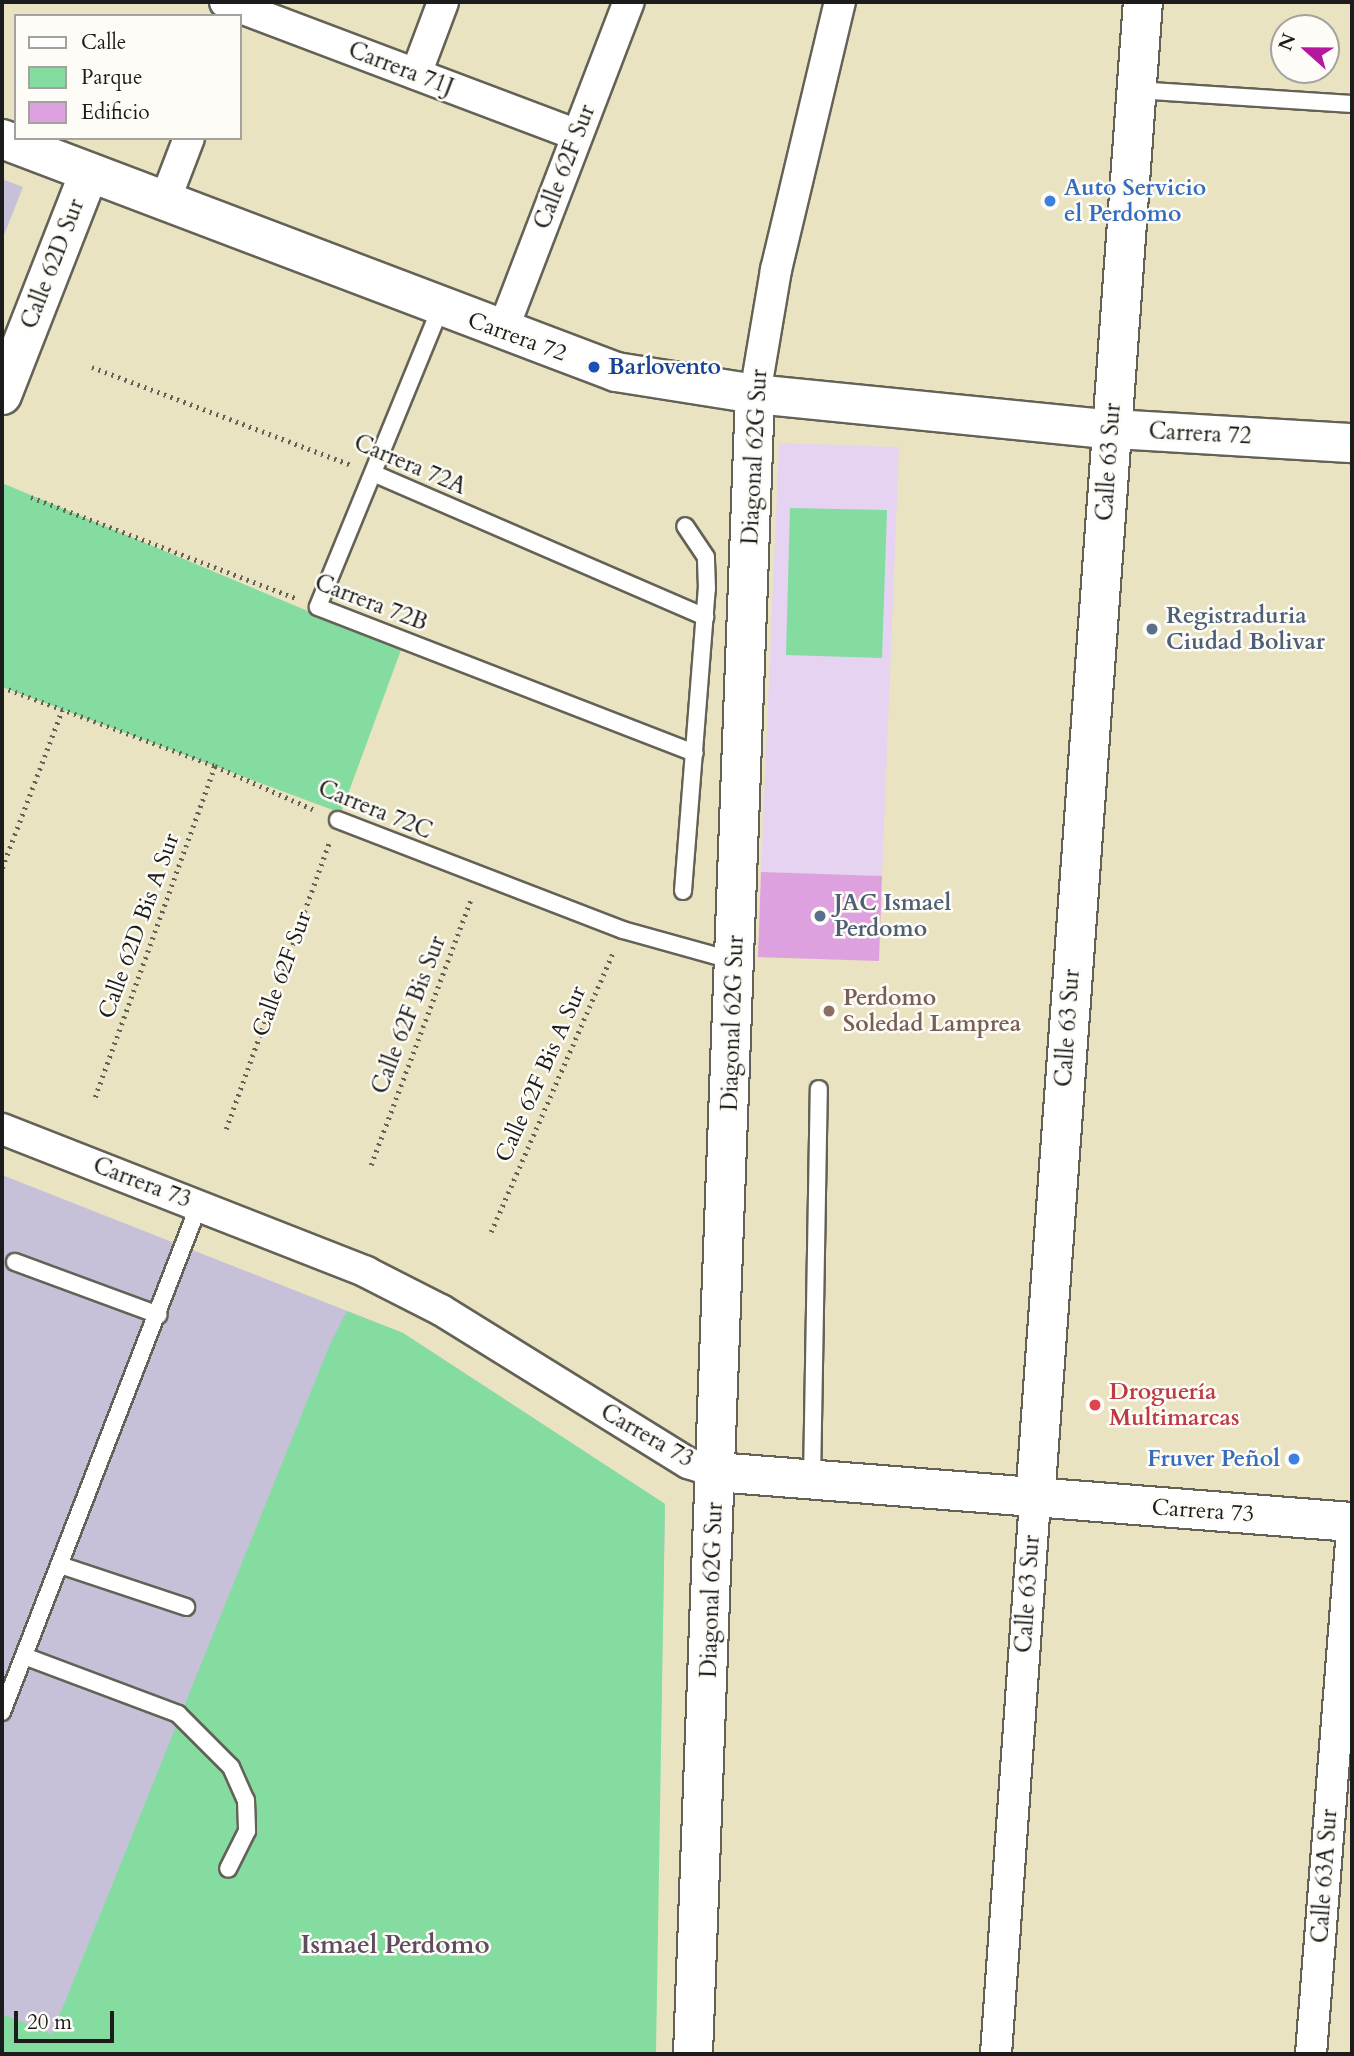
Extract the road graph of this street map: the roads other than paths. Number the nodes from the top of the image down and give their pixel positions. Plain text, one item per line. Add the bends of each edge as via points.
1 (443, 2) edge
2 (629, 2) edge
3 (840, 2) edge
4 (1143, 2) edge
5 (236, 7) edge
6 (416, 74) junction
7 (1136, 90) junction
8 (1352, 104) edge
9 (577, 135) junction
10 (2, 139) edge
11 (188, 140) edge
12 (89, 173) junction
13 (164, 203) junction
14 (440, 309) junction
15 (502, 332) junction
16 (754, 394) junction
17 (2, 395) edge
18 (1111, 429) junction
19 (1352, 443) edge
20 (374, 474) junction
21 (685, 526) dead end
22 (705, 617) junction
23 (695, 753) junction
24 (338, 820) road end
25 (683, 891) dead end
26 (735, 962) junction
27 (819, 1089) dead end
28 (2, 1129) edge
29 (199, 1205) junction
30 (15, 1262) dead end
31 (158, 1315) junction
32 (716, 1472) junction
33 (812, 1480) junction
34 (1035, 1500) junction
35 (1352, 1522) edge
36 (1352, 1530) edge
37 (60, 1565) junction
38 (186, 1607) dead end
39 (24, 1656) junction
40 (2, 1712) edge
41 (228, 1869) dead end
42 (693, 2054) edge
43 (996, 2054) edge
44 (1311, 2054) edge

1 - 6 street
2 - 9 street, Calle 62F Sur
3 - 16 street, Diagonal 62G Sur via 776,270
4 - 7 street, Calle 63 Sur
5 - 6 street, Carrera 71J
6 - 9 street, Carrera 71J
7 - 8 lane
7 - 18 street, Calle 63 Sur
9 - 15 street, Calle 62F Sur
10 - 12 street, Carrera 72
11 - 13 street
12 - 13 street, Carrera 72
12 - 17 street, Calle 62D Sur
13 - 14 street, Carrera 72
14 - 15 street, Carrera 72
14 - 20 lane
15 - 16 street, Carrera 72 via 616,372
16 - 18 street, Carrera 72
16 - 26 street, Diagonal 62G Sur
18 - 19 street, Carrera 72
18 - 34 street, Calle 63 Sur
20 - 22 lane, Carrera 72A
20 - 23 lane, Carrera 72B via 318,607
21 - 22 lane via 706,557
22 - 23 lane
23 - 25 lane
24 - 26 lane, Carrera 72C via 623,930
26 - 32 street, Diagonal 62G Sur
27 - 33 lane
28 - 29 street, Carrera 73
29 - 31 lane
29 - 32 street, Carrera 73 via 402,1290 688,1463
30 - 31 lane
31 - 37 lane
32 - 33 street, Carrera 73
32 - 42 street, Diagonal 62G Sur
33 - 34 street, Carrera 73
34 - 35 street, Carrera 73
34 - 43 street, Calle 63 Sur
36 - 44 street, Calle 63A Sur
37 - 38 lane
37 - 39 lane
39 - 40 lane
39 - 41 lane via 178,1714 231,1766 246,1800 247,1831

